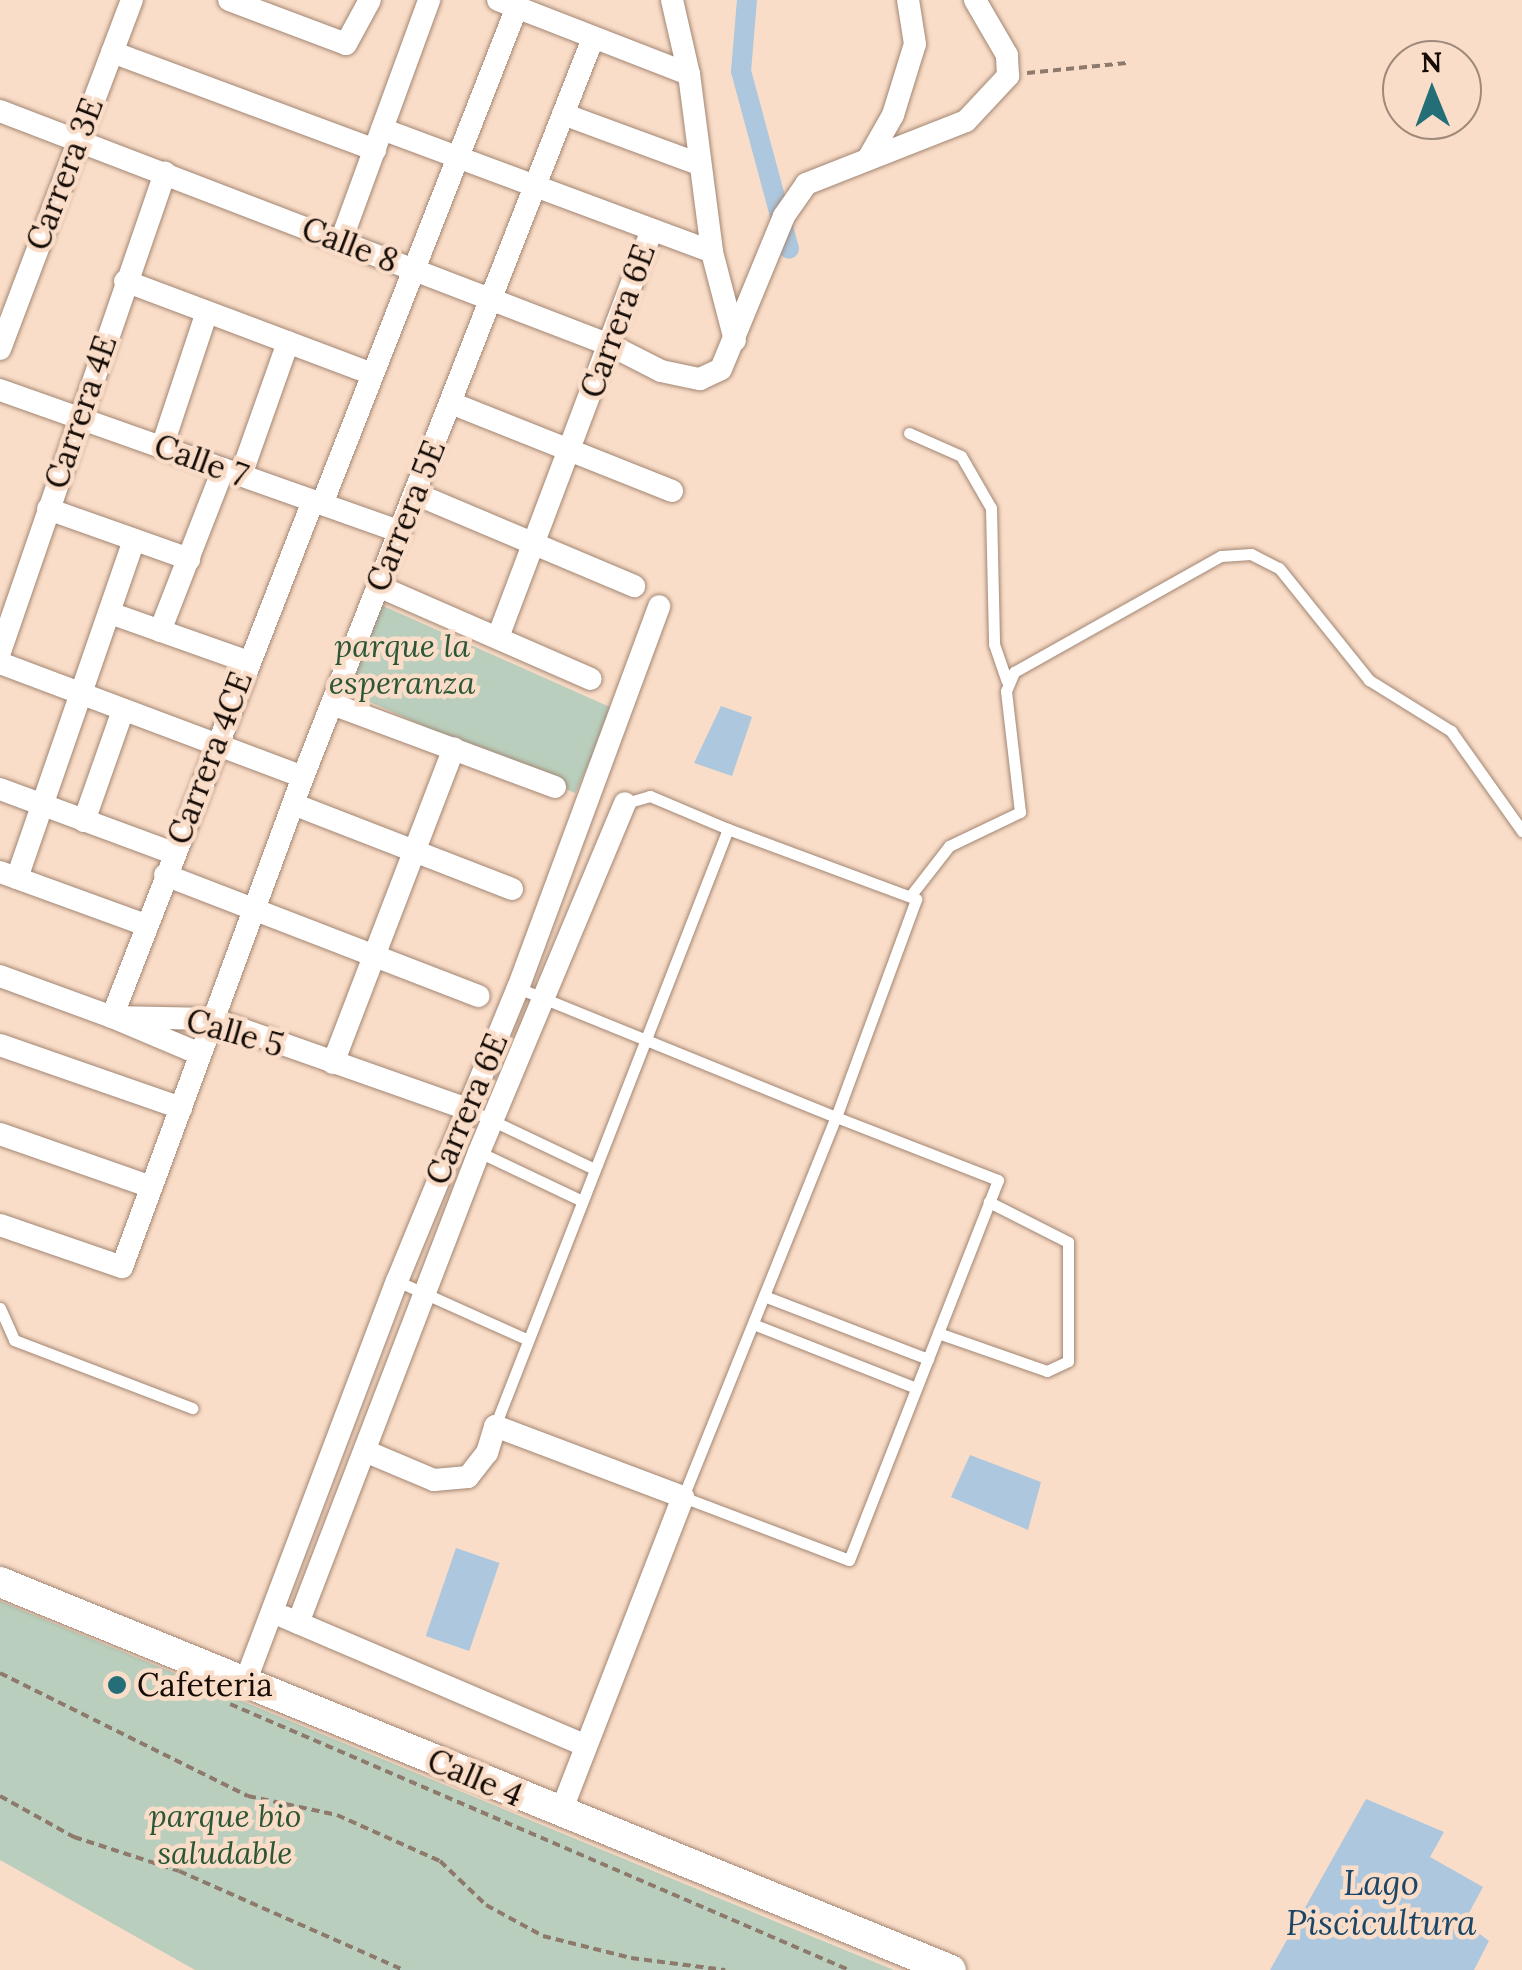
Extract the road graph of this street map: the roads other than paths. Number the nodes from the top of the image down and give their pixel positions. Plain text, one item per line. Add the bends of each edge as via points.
1 (132, 0) edge
2 (229, 0) edge
3 (370, 0) edge
4 (429, 0) edge
5 (672, 0) edge
6 (908, 0) edge
7 (975, 0) edge
8 (508, 4) edge
9 (592, 38) junction
10 (112, 52) junction
11 (689, 74) junction
12 (0, 111) edge
13 (563, 114) junction
14 (378, 139) junction
15 (78, 140) junction
16 (458, 157) junction
17 (868, 159) junction
18 (699, 164) junction
19 (165, 173) junction
20 (534, 187) junction
21 (652, 230) junction
22 (341, 241) junction
23 (712, 252) junction
24 (413, 269) junction
25 (124, 281) junction
26 (494, 300) junction
27 (207, 312) junction
28 (735, 340) junction
29 (288, 342) junction
30 (610, 344) junction
31 (0, 349) edge
32 (370, 374) junction
33 (0, 390) edge
34 (451, 403) junction
35 (78, 418) junction
36 (909, 432) dead end
37 (162, 446) junction
38 (570, 450) junction
39 (232, 472) junction
40 (672, 491) dead end
41 (416, 494) junction
42 (318, 503) junction
43 (48, 509) junction
44 (401, 532) junction
45 (134, 540) junction
46 (532, 548) junction
47 (189, 560) junction
48 (378, 586) junction
49 (634, 586) dead end
50 (660, 606) dead end
51 (110, 613) junction
52 (160, 631) junction
53 (498, 637) junction
54 (0, 652) edge
55 (248, 662) junction
56 (0, 663) edge
57 (591, 679) dead end
58 (1007, 681) junction
59 (81, 694) junction
60 (332, 704) junction
61 (123, 710) junction
62 (215, 744) junction
63 (454, 748) junction
64 (303, 777) junction
65 (555, 787) dead end
66 (0, 789) edge
67 (625, 803) joint
68 (293, 804) junction
69 (43, 805) junction
70 (84, 821) junction
71 (728, 829) junction
72 (1522, 831) edge
73 (415, 850) junction
74 (169, 864) junction
75 (565, 866) junction
76 (8, 875) edge
77 (592, 876) junction
78 (512, 889) dead end
79 (910, 895) junction
80 (255, 908) junction
81 (146, 925) junction
82 (541, 927) junction
83 (567, 938) junction
84 (378, 955) junction
85 (0, 976) edge
86 (518, 988) junction
87 (478, 996) dead end
88 (542, 998) junction
89 (112, 1017) junction
90 (212, 1020) junction
91 (649, 1038) junction
92 (0, 1046) edge
93 (200, 1054) junction
94 (333, 1063) junction
95 (180, 1108) junction
96 (468, 1109) junction
97 (836, 1118) junction
98 (493, 1120) junction
99 (0, 1134) edge
100 (453, 1143) junction
101 (479, 1152) junction
102 (592, 1168) junction
103 (151, 1187) junction
104 (580, 1200) junction
105 (989, 1202) junction
106 (0, 1225) edge
107 (397, 1282) junction
108 (425, 1293) junction
109 (764, 1296) junction
110 (0, 1308) edge
111 (752, 1324) junction
112 (938, 1332) junction
113 (526, 1340) junction
114 (928, 1358) junction
115 (916, 1388) junction
116 (192, 1408) dead end
117 (346, 1414) junction
118 (374, 1426) junction
119 (495, 1426) junction
120 (365, 1451) junction
121 (683, 1497) junction
122 (308, 1513) junction
123 (336, 1526) junction
124 (0, 1582) edge
125 (272, 1612) junction
126 (298, 1623) junction
127 (246, 1680) junction
128 (582, 1744) junction
129 (560, 1814) junction
130 (952, 1970) edge

1 - 10 street, Carrera 3E
2 - 3 street via 346,44
4 - 14 street
5 - 11 street
6 - 17 street via 915,44 893,115
7 - 17 street via 1006,55 1008,76 966,121
8 - 9 street
8 - 16 street, Carrera 4CE
9 - 11 street
9 - 13 street, Carrera 5E
10 - 14 street
10 - 15 street, Carrera 3E
11 - 18 street
12 - 15 street, Calle 8
13 - 18 street
13 - 20 street, Carrera 5E
14 - 16 street
14 - 22 street
15 - 19 street, Calle 8
15 - 31 street, Carrera 3E
16 - 20 street
16 - 24 street, Carrera 4CE
17 - 28 street via 806,184 781,224
18 - 23 street
19 - 22 street, Calle 8
19 - 25 street, Carrera 4E
20 - 21 street
20 - 26 street, Carrera 5E
21 - 23 street
21 - 30 street, Carrera 6E
22 - 24 street, Calle 8
23 - 28 street
24 - 26 street, Calle 8
24 - 32 street, Carrera 4CE
25 - 27 street
25 - 35 street, Carrera 4E
26 - 30 street, Calle 8
26 - 34 street, Carrera 5E
27 - 29 street
27 - 37 street
28 - 30 street, Calle 8 via 721,369 700,379 661,371
29 - 32 street
29 - 39 street
30 - 38 street, Carrera 6E
32 - 42 street, Carrera 4CE
33 - 35 street, Calle 7
34 - 38 street
34 - 41 street, Carrera 5E
35 - 37 street, Calle 7
35 - 43 street, Carrera 4E
36 - 58 lane via 961,456 991,508 994,644
37 - 39 street, Calle 7
38 - 40 street
38 - 46 street, Carrera 6E
39 - 42 street, Calle 7
39 - 47 street
41 - 44 street, Carrera 5E
41 - 46 street
42 - 44 street, Calle 7
42 - 55 street, Carrera 4CE
43 - 45 street
43 - 54 street, Carrera 4E
44 - 48 street, Carrera 5E
45 - 47 street
45 - 51 street
46 - 49 street
46 - 53 street, Carrera 6E
47 - 52 street
48 - 53 street
48 - 60 street, Carrera 5E
50 - 75 street, Carrera 6E
51 - 52 street
51 - 59 street
52 - 55 street
53 - 57 street
55 - 62 street, Carrera 4CE
56 - 59 street
58 - 72 lane via 1221,556 1250,554 1279,568 1369,680 1451,731
58 - 79 lane via 1020,812 949,846
59 - 61 street
59 - 69 street
60 - 63 street
60 - 64 street, Carrera 5E
61 - 62 street
61 - 70 street
62 - 64 street
62 - 74 street, Carrera 4CE
63 - 65 street
63 - 73 street
64 - 68 street, Carrera 5E
66 - 69 street
67 - 71 lane via 650,796
67 - 77 street, Carrera 6E
68 - 73 street
68 - 80 street, Carrera 5E
69 - 70 street
69 - 76 street
70 - 74 street
71 - 79 lane
71 - 91 lane
73 - 78 street
73 - 84 street
74 - 80 street
74 - 81 street, Carrera 4CE
75 - 77 street
75 - 82 street, Carrera 6E
76 - 81 street
77 - 83 street, Carrera 6E
79 - 97 lane via 916,905
80 - 84 street
80 - 90 street, Carrera 5E
81 - 89 street, Carrera 4CE
82 - 83 street
82 - 86 street, Carrera 6E
83 - 88 street, Carrera 6E
84 - 87 street
84 - 94 street
85 - 89 street, Calle 5
86 - 88 lane
86 - 96 street, Carrera 6E
88 - 91 lane
88 - 98 street, Carrera 6E
89 - 90 street, Calle 5
89 - 93 street
90 - 93 street, Carrera 5E
90 - 94 street, Calle 5
91 - 97 lane
91 - 102 lane
92 - 95 street
93 - 95 street, Carrera 5E
94 - 96 street, Calle 5
95 - 103 street, Carrera 5E
96 - 98 lane
96 - 100 street, Carrera 6E
97 - 105 lane via 998,1180
97 - 109 lane
98 - 101 street, Carrera 6E
98 - 102 lane
99 - 103 street
100 - 101 street
100 - 107 street, Carrera 6E
101 - 104 lane
101 - 108 street, Carrera 6E
102 - 104 lane
103 - 106 street, Carrera 5E via 122,1267
104 - 113 lane
105 - 112 lane
105 - 112 lane via 1068,1242 1068,1361 1047,1371
107 - 108 lane
107 - 117 street, Carrera 6E
108 - 113 lane
108 - 118 street, Carrera 6E
109 - 111 lane
109 - 114 lane
110 - 116 lane via 14,1340
111 - 115 lane
111 - 121 lane
112 - 114 lane
113 - 119 lane
114 - 115 lane
115 - 121 lane via 849,1560
117 - 118 street
117 - 122 street, Carrera 6E
118 - 120 street, Carrera 6E
119 - 120 street via 488,1453 468,1477 434,1480
119 - 121 street
120 - 123 street, Carrera 6E
121 - 128 street
122 - 123 street
122 - 125 street, Carrera 6E
123 - 126 street, Carrera 6E
124 - 127 street, Calle 4
125 - 126 street
125 - 127 street, Carrera 6E
126 - 128 street
127 - 129 street, Calle 4
128 - 129 street
129 - 130 street, Calle 4

